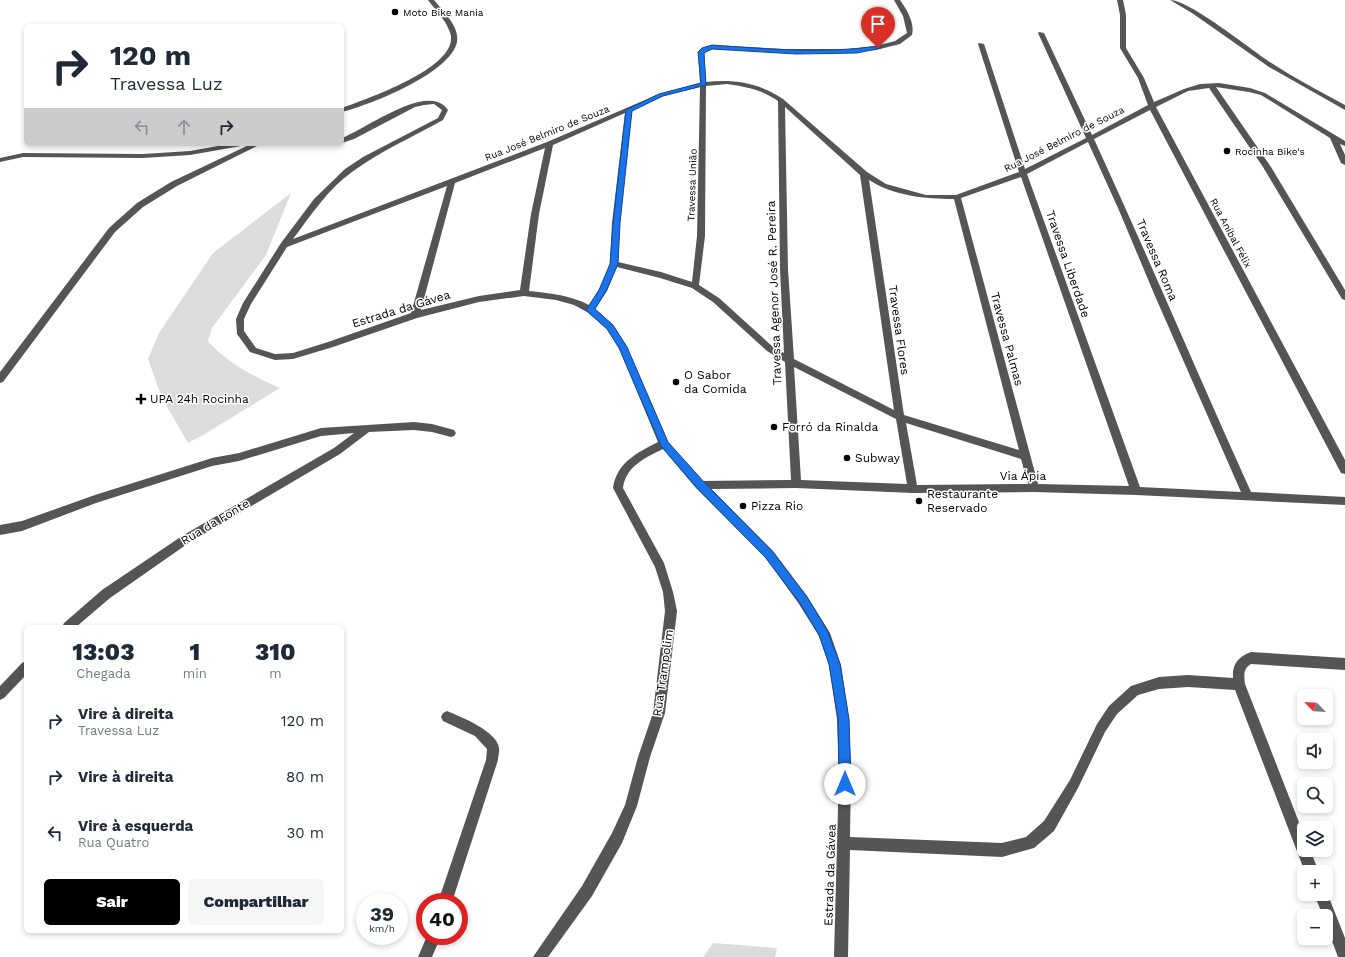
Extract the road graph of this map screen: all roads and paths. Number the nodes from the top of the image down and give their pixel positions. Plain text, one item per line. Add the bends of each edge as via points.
1 (431, 0) edge
2 (897, 0) edge
3 (1120, 0) edge
4 (1172, 0) edge
5 (1041, 33) dead end
6 (981, 44) dead end
7 (704, 84) junction
8 (1211, 85) junction
9 (781, 100) junction
10 (1152, 106) junction
11 (1345, 108) edge
12 (344, 109) edge
13 (629, 110) junction
14 (1332, 137) junction
15 (1090, 138) junction
16 (344, 140) edge
17 (550, 144) junction
18 (1345, 144) edge
19 (230, 146) edge
20 (253, 146) edge
21 (0, 160) edge
22 (1345, 163) edge
23 (1024, 172) junction
24 (864, 174) junction
25 (452, 181) junction
26 (957, 197) junction
27 (284, 245) junction
28 (614, 264) junction
29 (695, 286) junction
30 (524, 293) junction
31 (1345, 297) edge
32 (590, 310) junction
33 (415, 315) junction
34 (788, 360) junction
35 (0, 379) edge
36 (900, 417) junction
37 (368, 428) junction
38 (451, 433) dead end
39 (664, 444) junction
40 (1026, 456) junction
41 (1345, 470) edge
42 (796, 484) junction
43 (700, 485) junction
44 (1034, 488) junction
45 (913, 489) junction
46 (1136, 491) junction
47 (1248, 497) junction
48 (1345, 501) edge
49 (0, 530) edge
50 (70, 625) edge
51 (1345, 664) edge
52 (24, 669) edge
53 (1239, 684) junction
54 (0, 694) edge
55 (447, 716) dead end
56 (844, 843) junction
57 (1309, 865) edge
58 (448, 893) edge
59 (1324, 901) edge
60 (430, 945) edge
61 (1345, 956) edge
62 (425, 957) edge
63 (540, 957) edge
64 (841, 957) edge

1 - 12 street via 448,23 454,42 445,58 413,80
2 - 7 street, Travessa União via 908,18 910,34 902,41 857,51 796,52 712,47 701,52
3 - 10 street, Rua Aníbal Félix via 1123,14 1123,48 1141,78
4 - 11 street via 1194,12 1271,66
5 - 15 street, Travessa Roma
6 - 23 street, Travessa Liberdade
7 - 9 street, Rua José Belmiro de Souza via 740,84 767,91
7 - 13 street, Rua José Belmiro de Souza via 661,95
7 - 29 street, Travessa União via 701,222
8 - 10 street, Rua José Belmiro de Souza via 1186,90
8 - 14 street, Rua José Belmiro de Souza via 1232,86 1263,94
8 - 31 street via 1267,167
9 - 24 street, Rua José Belmiro de Souza
9 - 34 street, Travessa Agenor José R. Pereira
10 - 15 street, Rua José Belmiro de Souza
10 - 41 street, Rua Aníbal Félix
13 - 17 street, Rua José Belmiro de Souza
13 - 28 street
14 - 18 street, Rua José Belmiro de Souza
14 - 22 street
15 - 23 street, Rua José Belmiro de Souza
15 - 47 street, Travessa Roma
16 - 27 street, Estrada da Gávea via 418,103 433,102 445,110 441,119 348,171 317,201
17 - 25 street, Rua José Belmiro de Souza
17 - 30 street via 535,214
19 - 21 street via 190,153 143,156 23,155
20 - 35 street via 174,184 140,205 112,230
23 - 26 street, Rua José Belmiro de Souza
23 - 46 street, Travessa Liberdade
24 - 26 street, Rua José Belmiro de Souza via 883,186 904,192 926,197
24 - 36 street, Travessa Flores
25 - 27 street, Rua José Belmiro de Souza
25 - 33 street
26 - 40 street, Travessa Palmas
27 - 33 street, Estrada da Gávea via 240,320 240,332 252,350 275,357 293,356
28 - 29 street
28 - 32 street via 603,291
29 - 34 street via 716,300 770,349
30 - 32 street, Estrada da Gávea via 556,297
30 - 33 street, Estrada da Gávea via 479,299
32 - 39 street, Estrada da Gávea via 610,327 622,347
34 - 36 street
34 - 42 street, Travessa Agenor José R. Pereira
36 - 40 street
36 - 45 street, Travessa Flores
37 - 38 street via 414,426
37 - 49 street via 320,432 252,453 212,462 95,499 22,526
37 - 50 street, Rua da Fonte via 337,450 186,539 106,594
39 - 43 street, Estrada da Gávea
39 - 63 street, Rua Trampolim via 628,464 618,480 618,488 660,566 668,592 671,611 659,713 631,806 617,838 587,891
40 - 44 street, Travessa Palmas
42 - 43 street, Via Ápia
42 - 45 street, Via Ápia
43 - 56 street, Estrada da Gávea via 769,554 824,633 835,664 843,719
44 - 45 street, Via Ápia
44 - 46 street, Via Ápia
46 - 47 street, Via Ápia
47 - 48 street, Via Ápia
51 - 53 street via 1250,658 1242,662 1238,669
52 - 54 street
53 - 56 street via 1188,681 1159,683 1135,690 1114,710 1101,728 1074,784 1049,826 1029,843 1002,850
53 - 57 street
55 - 58 street via 479,732 493,747 492,760
56 - 64 street, Estrada da Gávea
59 - 61 street
60 - 62 street

